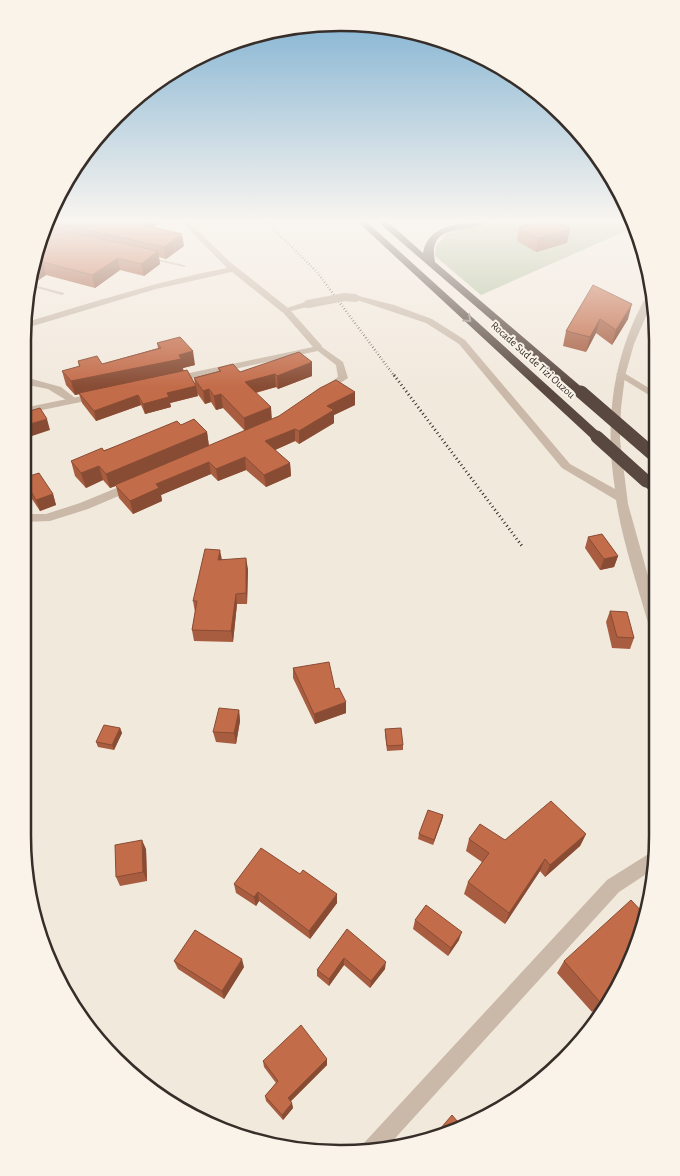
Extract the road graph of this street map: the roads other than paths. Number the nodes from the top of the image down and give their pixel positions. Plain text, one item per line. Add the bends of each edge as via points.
1 (196, 277) edge
2 (243, 277) edge
3 (420, 277) edge
4 (446, 277) edge
5 (36, 287) edge
6 (62, 294) dead end
7 (285, 310) junction
8 (647, 314) edge
9 (32, 323) edge
10 (319, 348) junction
11 (621, 374) junction
12 (168, 380) edge
13 (31, 382) edge
14 (649, 392) edge
15 (112, 393) edge
16 (313, 399) edge
17 (74, 401) junction
18 (31, 410) edge
19 (649, 451) edge
20 (649, 482) edge
21 (139, 483) edge
22 (622, 498) junction
23 (31, 518) edge
24 (649, 604) edge
25 (647, 865) edge
26 (378, 1142) edge

1 - 9 street
2 - 7 street
3 -> 20 highway, Rocade Sud de Tizi Ouzou, bridge
4 - 19 highway, Rocade Sud de Tizi Ouzou, bridge
5 - 6 lane
7 - 10 street
7 - 22 street, bridge via 346,297 423,319 462,342 566,466
8 - 11 street
10 - 12 street
10 - 16 street via 340,364 343,378
11 - 14 street
11 - 22 street via 616,439
13 - 17 street via 68,395
15 - 17 street
17 - 18 street
21 - 23 street via 84,506 46,518
22 - 24 street via 632,548
25 - 26 street via 613,886

